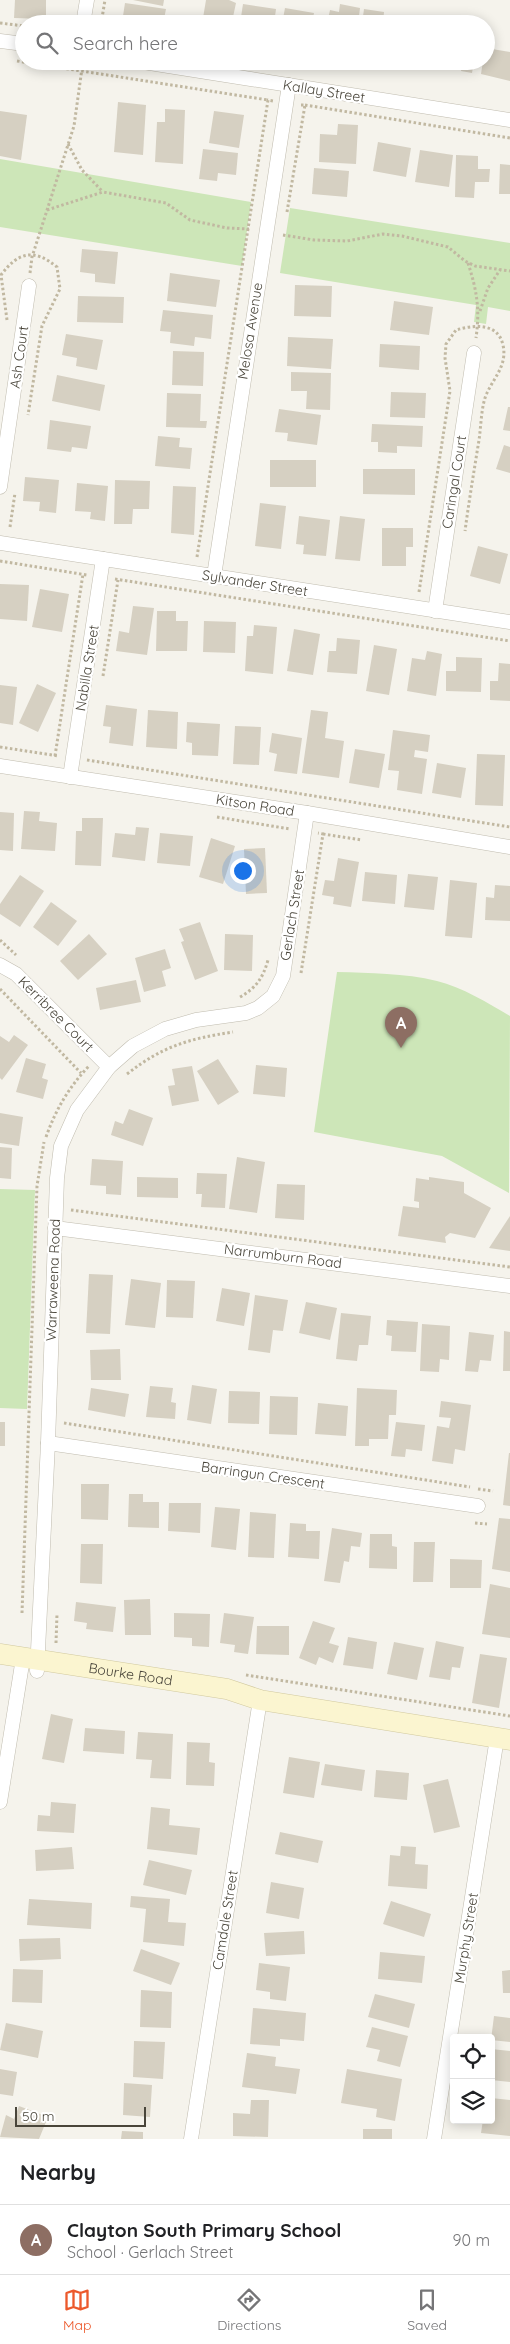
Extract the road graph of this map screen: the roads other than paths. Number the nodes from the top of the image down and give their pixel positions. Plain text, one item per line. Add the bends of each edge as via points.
1 (87, 0) edge
2 (85, 15) edge
3 (0, 41) edge
4 (15, 43) edge
5 (194, 70) edge
6 (289, 85) junction
7 (510, 120) edge
8 (29, 286) road end
9 (474, 354) road end
10 (0, 487) edge
11 (0, 543) edge
12 (104, 559) junction
13 (214, 576) junction
14 (435, 611) junction
15 (510, 622) edge
16 (0, 766) edge
17 (70, 777) junction
18 (308, 813) junction
19 (510, 846) edge
20 (0, 965) edge
21 (258, 1008) joint
22 (108, 1067) junction
23 (55, 1228) junction
24 (510, 1286) edge
25 (55, 1444) junction
26 (478, 1506) dead end
27 (0, 1654) edge
28 (30, 1664) junction
29 (0, 1665) edge
30 (260, 1700) junction
31 (504, 1739) edge
32 (0, 1802) edge
33 (191, 2139) edge
34 (434, 2139) edge

1 - 2 street
3 - 4 street
5 - 6 street, Kallay Street
6 - 7 street, Kallay Street
6 - 13 street, Melosa Avenue
8 - 10 street, Ash Court
9 - 14 street, Caringal Court
11 - 12 street, Sylvander Street
12 - 13 street, Sylvander Street
12 - 17 street, Nabilla Street
13 - 14 street, Sylvander Street
14 - 15 street, Sylvander Street
16 - 17 street, Kitson Road
17 - 18 street, Kitson Road
18 - 19 street, Kitson Road
18 - 21 street, Gerlach Street via 283,976 274,996
20 - 22 street, Kerribree Court via 16,974
21 - 22 street, Warraweena Road via 166,1029 133,1046
22 - 23 street, Warraweena Road via 77,1110 61,1146
23 - 24 street, Narrumburn Road
23 - 25 street, Warraweena Road
25 - 26 street, Barringun Crescent
25 - 28 street, Warraweena Road
27 - 28 main road, Bourke Road
28 - 29 main road, Bourke Road
28 - 30 main road, Bourke Road via 224,1700
28 - 32 street, Warraweena Road
30 - 31 main road, Bourke Road
30 - 33 street, Camdale Street
31 - 34 street, Murphy Street

